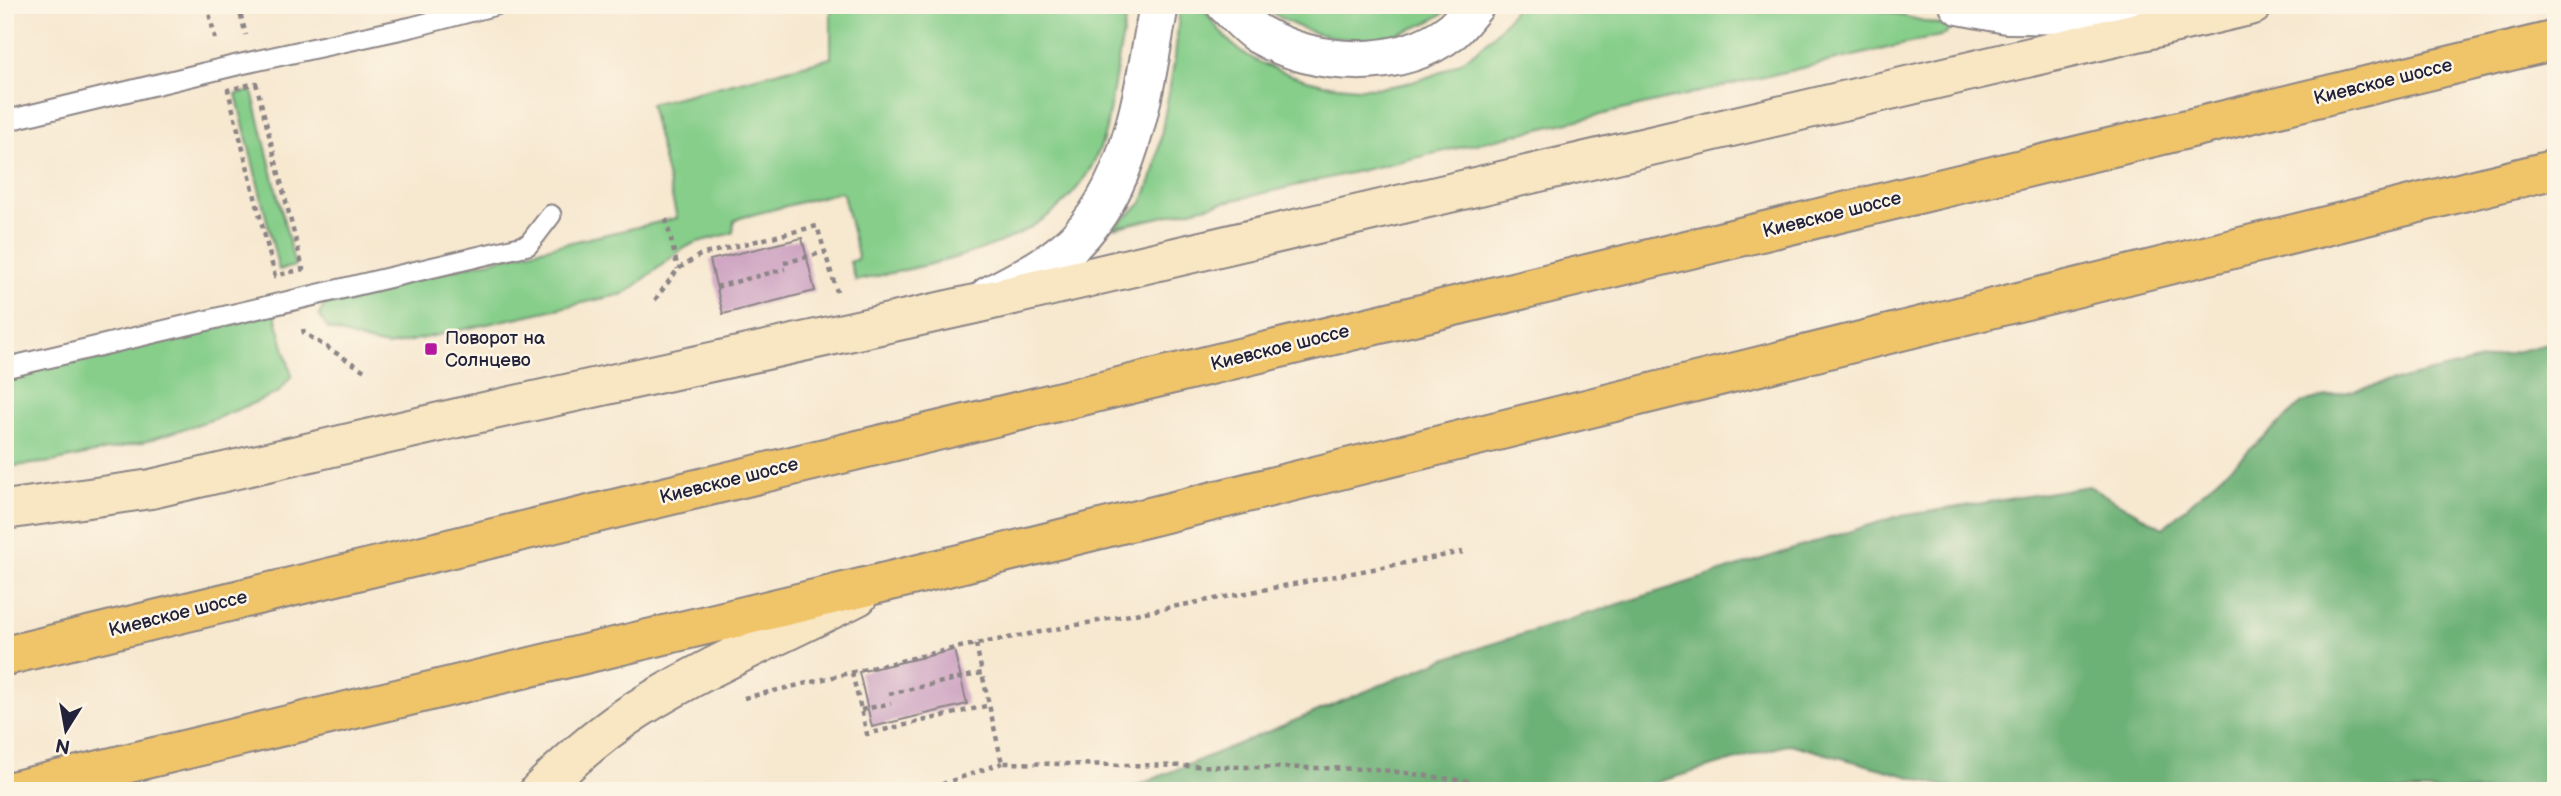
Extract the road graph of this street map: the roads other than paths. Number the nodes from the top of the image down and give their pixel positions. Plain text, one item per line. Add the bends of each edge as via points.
1 (496, 5) edge
2 (1158, 5) edge
3 (1226, 5) edge
4 (1475, 5) edge
5 (1959, 5) edge
6 (2246, 5) edge
7 (2253, 5) edge
8 (2556, 40) edge
9 (5, 121) edge
10 (2556, 169) edge
11 (551, 215) dead end
12 (975, 304) junction
13 (5, 368) edge
14 (5, 510) edge
15 (911, 576) junction
16 (5, 656) edge
17 (12, 791) edge
18 (539, 791) edge

1 - 9 lane
2 - 12 street via 1136,122 1122,168 1093,222 1056,258
3 - 4 street via 1258,33 1308,54 1362,62 1412,52 1453,29
5 - 6 street via 2007,14 2119,15
7 - 12 main road
8 - 16 highway, Киевское шоссе
10 - 15 highway
11 - 13 lane via 528,245
12 - 14 main road via 151,489
15 - 17 highway
15 - 18 main road via 865,593 667,692 580,751

